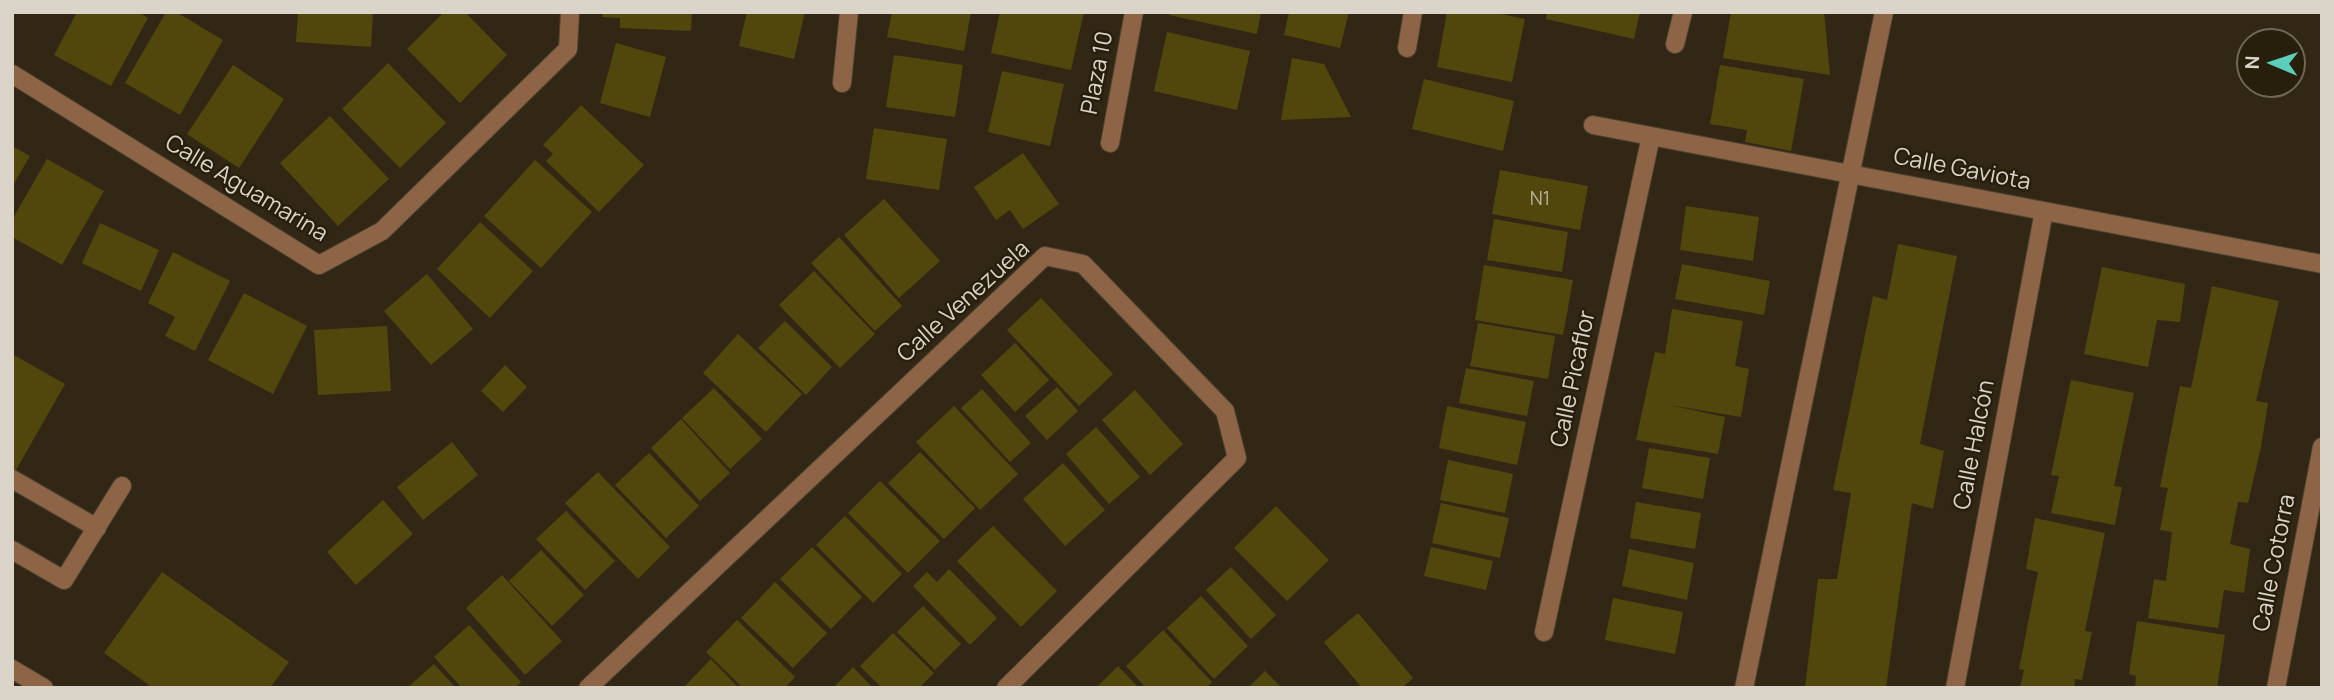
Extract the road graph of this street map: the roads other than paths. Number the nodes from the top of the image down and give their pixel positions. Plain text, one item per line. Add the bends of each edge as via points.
1 (570, 12) edge
2 (849, 12) edge
3 (1135, 12) edge
4 (1413, 12) edge
5 (1683, 12) edge
6 (1884, 12) edge
7 (1675, 44) dead end
8 (1406, 48) dead end
9 (12, 74) edge
10 (842, 83) dead end
11 (1593, 125) dead end
12 (1651, 136) junction
13 (1110, 143) dead end
14 (1849, 173) junction
15 (2044, 211) junction
16 (2322, 264) edge
17 (2322, 447) edge
18 (12, 479) edge
19 (122, 486) dead end
20 (97, 528) junction
21 (12, 550) edge
22 (1544, 632) dead end
23 (12, 669) edge
24 (44, 688) edge
25 (588, 688) edge
26 (1006, 688) edge
27 (1744, 688) edge
28 (1955, 688) edge
29 (2276, 688) edge

1 - 9 street, Calle Aguamarina via 568,49 382,231 320,265
2 - 10 street
3 - 13 street, Plaza 10
4 - 8 street
5 - 7 street
6 - 14 street
11 - 12 street, Calle Gaviota
12 - 14 street, Calle Gaviota
12 - 22 street, Calle Picaflor
14 - 15 street, Calle Gaviota
14 - 27 street
15 - 16 street, Calle Gaviota
15 - 28 street, Calle Halcón
17 - 29 street, Calle Cotorra
18 - 20 street
19 - 20 street
20 - 21 street via 64,580
23 - 24 street
25 - 26 street, Calle Venezuela via 1045,256 1083,264 1225,411 1237,458

